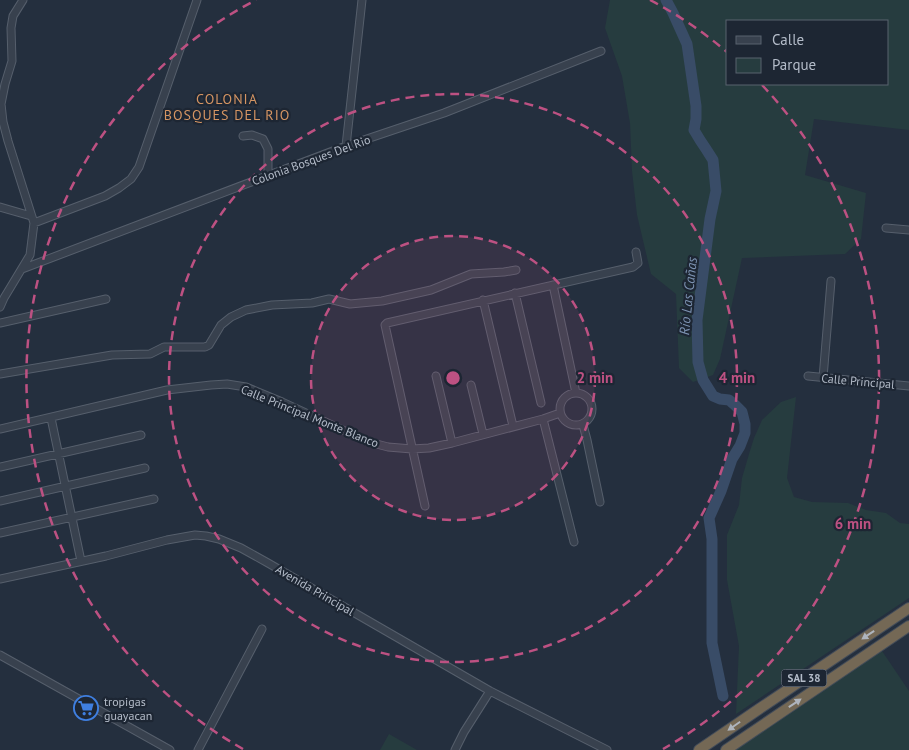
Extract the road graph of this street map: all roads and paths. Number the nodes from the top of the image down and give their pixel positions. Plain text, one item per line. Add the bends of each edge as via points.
1 (23, 0) edge
2 (197, 0) edge
3 (362, 0) edge
4 (601, 52) dead end
5 (243, 136) dead end
6 (346, 146) junction
7 (268, 176) junction
8 (0, 207) edge
9 (32, 220) junction
10 (886, 228) dead end
11 (909, 230) edge
12 (636, 252) dead end
13 (22, 269) junction
14 (516, 270) dead end
15 (831, 281) dead end
16 (553, 285) junction
17 (515, 293) junction
18 (106, 300) dead end
19 (484, 300) junction
20 (0, 307) edge
21 (0, 323) edge
22 (0, 374) edge
23 (436, 376) dead end
24 (808, 376) dead end
25 (823, 378) junction
26 (471, 385) dead end
27 (909, 386) edge
28 (576, 393) junction
29 (541, 403) dead end
30 (560, 413) junction
31 (50, 418) junction
32 (543, 419) junction
33 (582, 425) junction
34 (513, 426) junction
35 (0, 430) edge
36 (483, 434) junction
37 (141, 435) dead end
38 (452, 443) junction
39 (412, 449) junction
40 (58, 453) junction
41 (0, 467) edge
42 (145, 468) dead end
43 (65, 486) junction
44 (154, 499) dead end
45 (0, 500) edge
46 (600, 502) dead end
47 (425, 506) dead end
48 (71, 517) junction
49 (0, 533) edge
50 (574, 542) dead end
51 (81, 561) junction
52 (0, 579) edge
53 (909, 608) edge
54 (909, 626) edge
55 (262, 629) dead end
56 (0, 655) edge
57 (490, 690) junction
58 (170, 750) edge
59 (198, 750) edge
60 (455, 750) edge
61 (607, 750) edge
62 (699, 750) edge
63 (726, 750) edge

1 - 9 street via 13,16 12,60 1,104 8,141
2 - 9 street via 139,167 131,179 105,196
3 - 6 street
4 - 6 street, Colonia Bosques Del Rio via 444,113
5 - 7 street via 263,139 268,149
6 - 7 street, Colonia Bosques Del Rio
7 - 13 street, Colonia Bosques Del Rio
8 - 9 street
9 - 13 street via 30,255
10 - 11 street
12 - 16 street via 638,263 633,267
13 - 20 street
14 - 22 street via 471,274 431,290 382,300 350,304 329,299 312,304 272,305 246,310 221,325 204,348 164,347 150,354 112,355
15 - 25 street
16 - 17 street
16 - 28 street
17 - 19 street
17 - 29 street
18 - 21 street
19 - 34 street
19 - 39 street via 385,326
23 - 38 street
24 - 25 street, Calle Principal
25 - 27 street, Calle Principal
26 - 36 street
28 - 30 street via 563,399
28 - 33 street via 587,396 593,406 591,417
30 - 32 street, Calle Principal Monte Blanco
30 - 33 street via 571,425
31 - 35 street, Calle Principal Monte Blanco
31 - 39 street, Calle Principal Monte Blanco via 167,390 227,384 246,387 368,442
31 - 40 street
32 - 34 street, Calle Principal Monte Blanco
32 - 50 street
33 - 46 street
34 - 36 street, Calle Principal Monte Blanco
36 - 38 street, Calle Principal Monte Blanco
37 - 40 street
38 - 39 street, Calle Principal Monte Blanco
39 - 47 street
40 - 41 street
40 - 43 street
42 - 43 street
43 - 45 street
43 - 48 street
44 - 48 street
48 - 49 street
48 - 51 street
51 - 52 street, Avenida Principal
51 - 57 street, Avenida Principal via 186,536 219,539 268,563
53 -> 62 highway, SAL 38
63 -> 54 highway, SAL 38
55 - 59 street
56 - 58 street
57 - 60 street
57 - 61 street, Avenida Principal

